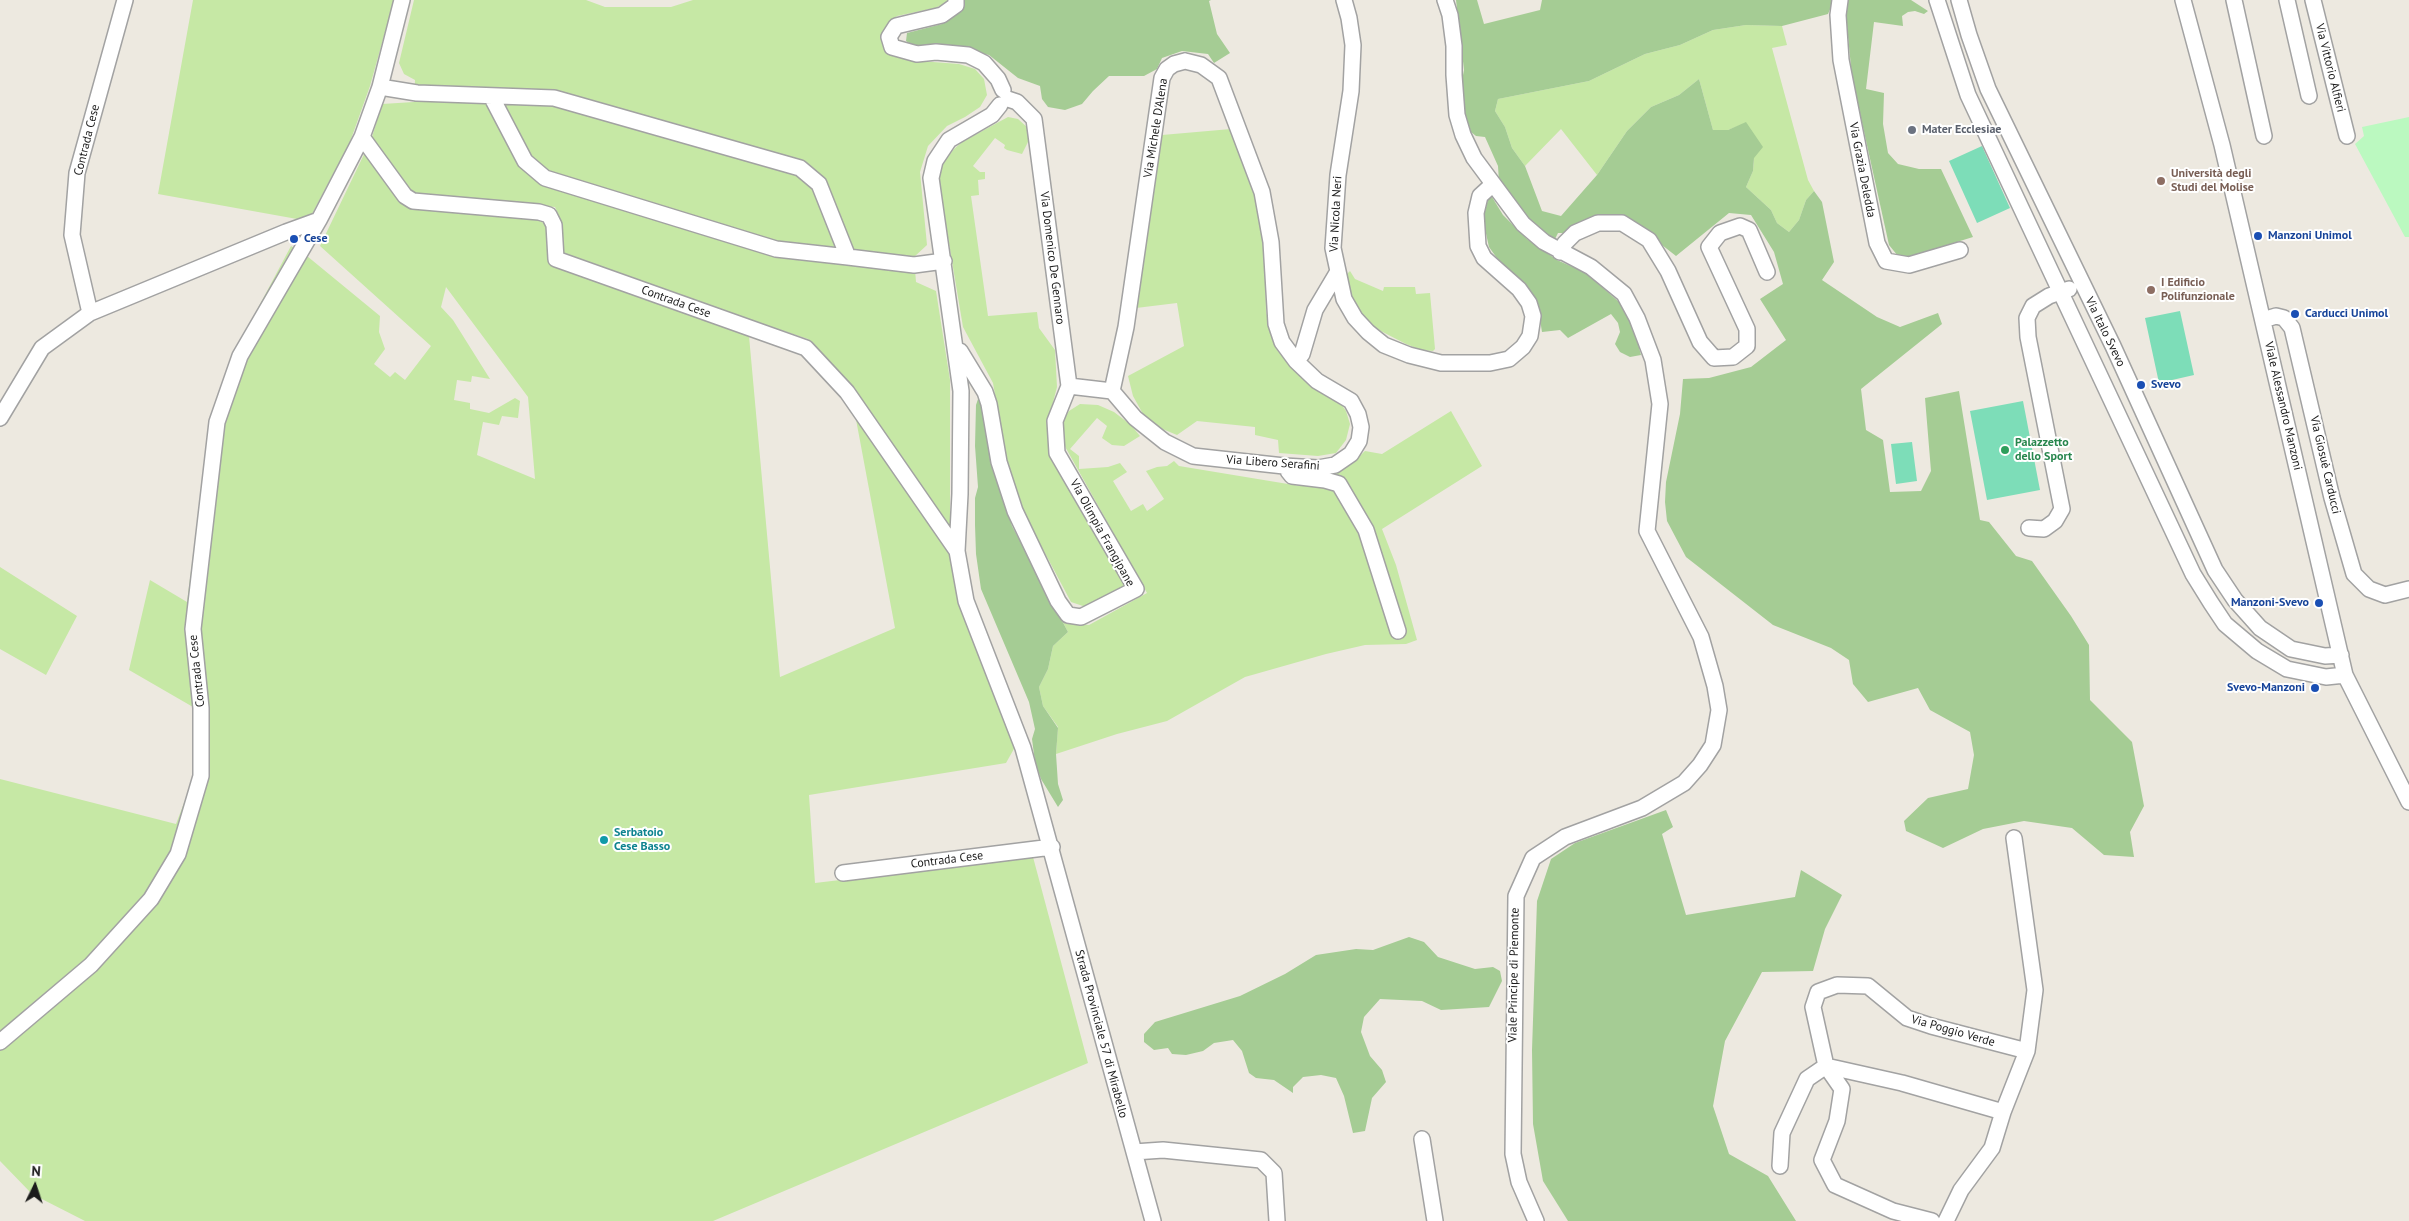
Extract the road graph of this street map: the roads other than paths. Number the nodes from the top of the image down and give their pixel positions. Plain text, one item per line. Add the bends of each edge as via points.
1 (126, 0) edge
2 (402, 0) edge
3 (956, 0) edge
4 (1344, 0) edge
5 (1445, 0) edge
6 (1840, 0) edge
7 (1937, 0) edge
8 (1959, 0) edge
9 (2183, 0) edge
10 (2234, 0) edge
11 (2286, 0) edge
12 (2313, 0) edge
13 (1969, 35) junction
14 (1950, 41) junction
15 (380, 87) junction
16 (491, 96) junction
17 (2309, 96) dead end
18 (1004, 98) junction
19 (2264, 136) dead end
20 (2347, 136) dead end
21 (362, 137) junction
22 (1492, 185) junction
23 (2040, 198) junction
24 (2022, 208) junction
25 (320, 220) junction
26 (1960, 250) dead end
27 (1560, 252) junction
28 (848, 257) junction
29 (944, 261) junction
30 (1767, 272) dead end
31 (1337, 273) junction
32 (2082, 284) junction
33 (2062, 293) junction
34 (90, 313) junction
35 (2263, 320) junction
36 (956, 346) junction
37 (1296, 361) junction
38 (1069, 386) junction
39 (1112, 391) junction
40 (0, 418) edge
41 (2146, 418) junction
42 (2124, 426) junction
43 (1284, 466) junction
44 (2029, 528) dead end
45 (957, 551) junction
46 (2409, 589) edge
47 (2229, 591) junction
48 (2211, 604) junction
49 (1398, 631) dead end
50 (2341, 655) junction
51 (2345, 675) junction
52 (2409, 802) edge
53 (2014, 838) dead end
54 (1052, 847) junction
55 (843, 873) dead end
56 (0, 1042) edge
57 (2027, 1051) junction
58 (1826, 1066) junction
59 (2003, 1112) junction
60 (1422, 1139) dead end
61 (1134, 1152) junction
62 (1780, 1166) dead end
63 (1153, 1221) edge
64 (1278, 1221) edge
65 (1435, 1221) edge
66 (1536, 1221) edge
67 (1932, 1221) edge
68 (1946, 1221) edge

1 - 34 street, Contrada Cese via 77,173 72,236
2 - 15 street, Contrada Cese
3 - 18 street via 956,5 942,15 896,26 889,38 892,47 917,54 968,55 984,63 998,79
4 - 31 street, Via Nicola Neri via 1353,45 1351,90 1334,220 1333,248
5 - 22 street, Viale Principe di Piemonte via 1454,46 1457,115 1474,158
6 - 26 street, Via Grazia Deledda via 1841,60 1877,243 1886,261 1908,265
7 - 14 street, Via Italo Svevo
8 - 13 street, Via Italo Svevo
9 - 35 street, Viale Alessandro Manzoni via 2222,145
10 - 19 street
11 - 17 street
12 - 20 street, Via Vittorio Alfieri
13 - 14 street
13 - 23 street, Via Italo Svevo via 1988,89
14 - 24 street, Via Italo Svevo via 1968,95
15 - 16 street via 417,93
15 - 21 street, Contrada Cese
16 - 28 street via 525,161 545,178 776,249
16 - 28 street via 554,98 800,168 819,184
18 - 29 street via 992,115 948,140 935,161 931,178
18 - 38 street, Via Domenico De Gennaro via 1017,102 1034,119
21 - 25 street, Contrada Cese
21 - 45 street, Contrada Cese via 413,201 549,215 554,225 556,259 806,348 847,392
22 - 27 street, Viale Principe di Piemonte via 1523,224
22 - 31 street, Via Nicola Neri via 1480,196 1476,213 1478,246 1484,258 1519,289 1533,316 1530,336 1509,359 1490,363 1441,363 1384,345 1355,318 1344,299
23 - 24 street
23 - 32 street, Via Italo Svevo
24 - 33 street, Via Italo Svevo
25 - 34 street
25 - 56 street, Contrada Cese via 240,356 217,422 193,629 201,708 201,776 178,854 151,899 91,965
27 - 30 street via 1575,233 1598,223 1622,223 1649,240 1668,271 1700,342 1714,358 1733,357 1747,346 1747,329 1709,247 1720,233 1740,226 1749,230
27 - 66 street, Viale Principe di Piemonte via 1591,267 1624,294 1653,360 1660,404 1647,531 1701,637 1719,710 1713,745 1684,783 1642,808 1565,837 1533,858 1516,896 1513,1154 1519,1182
28 - 29 street via 914,265
29 - 36 street
31 - 37 street via 1315,310 1302,354
32 - 33 street
32 - 41 street, Via Italo Svevo
33 - 42 street, Via Italo Svevo
33 - 44 street via 2033,306 2027,318 2062,510 2044,529
34 - 40 street via 42,348
35 - 46 street, Via Giosuè Carducci via 2276,316 2284,318 2295,338 2332,498 2354,574 2368,589 2386,595
35 - 50 street, Viale Alessandro Manzoni
36 - 38 street, Via Olimpia Frangipane via 985,392 999,462 1015,511 1058,601 1068,614 1081,617 1136,589 1057,453 1055,421
36 - 45 street via 962,391
37 - 39 street, Via Michele D'Alena via 1282,342 1276,324 1271,242 1262,192 1226,93 1213,72 1186,61 1174,64 1162,78 1126,327
37 - 43 street, Via Libero Serafini via 1317,381 1351,402 1361,427 1359,441 1351,454 1336,465 1318,468
38 - 39 street
39 - 43 street, Via Libero Serafini via 1135,418 1165,442 1193,456
41 - 42 street
41 - 47 street, Via Italo Svevo via 2215,570
42 - 48 street, Via Italo Svevo via 2193,574
43 - 49 street via 1292,476 1339,484 1366,530
45 - 54 street, Strada Provinciale 57 di Mirabello via 966,602 1023,748
47 - 48 street
47 - 50 street, Via Italo Svevo via 2260,628 2291,648 2325,656
48 - 51 street, Via Italo Svevo via 2225,624 2257,652 2287,669 2326,677
50 - 51 street, Viale Alessandro Manzoni
51 - 52 street, Viale Alessandro Manzoni
53 - 57 street via 2035,990
54 - 55 street, Contrada Cese
54 - 61 street, Strada Provinciale 57 di Mirabello
57 - 58 street, Via Poggio Verde via 1907,1018 1868,986 1837,985 1818,992 1813,1007
57 - 59 street
58 - 59 street via 1902,1083
58 - 62 street via 1807,1079 1782,1133
58 - 67 street, Via Poggio Verde via 1842,1088 1837,1121 1822,1160 1835,1185 1893,1211
59 - 68 street via 1992,1148 1961,1190
60 - 65 street
61 - 63 street, Strada Provinciale 57 di Mirabello
61 - 64 street via 1163,1150 1261,1160 1274,1173

